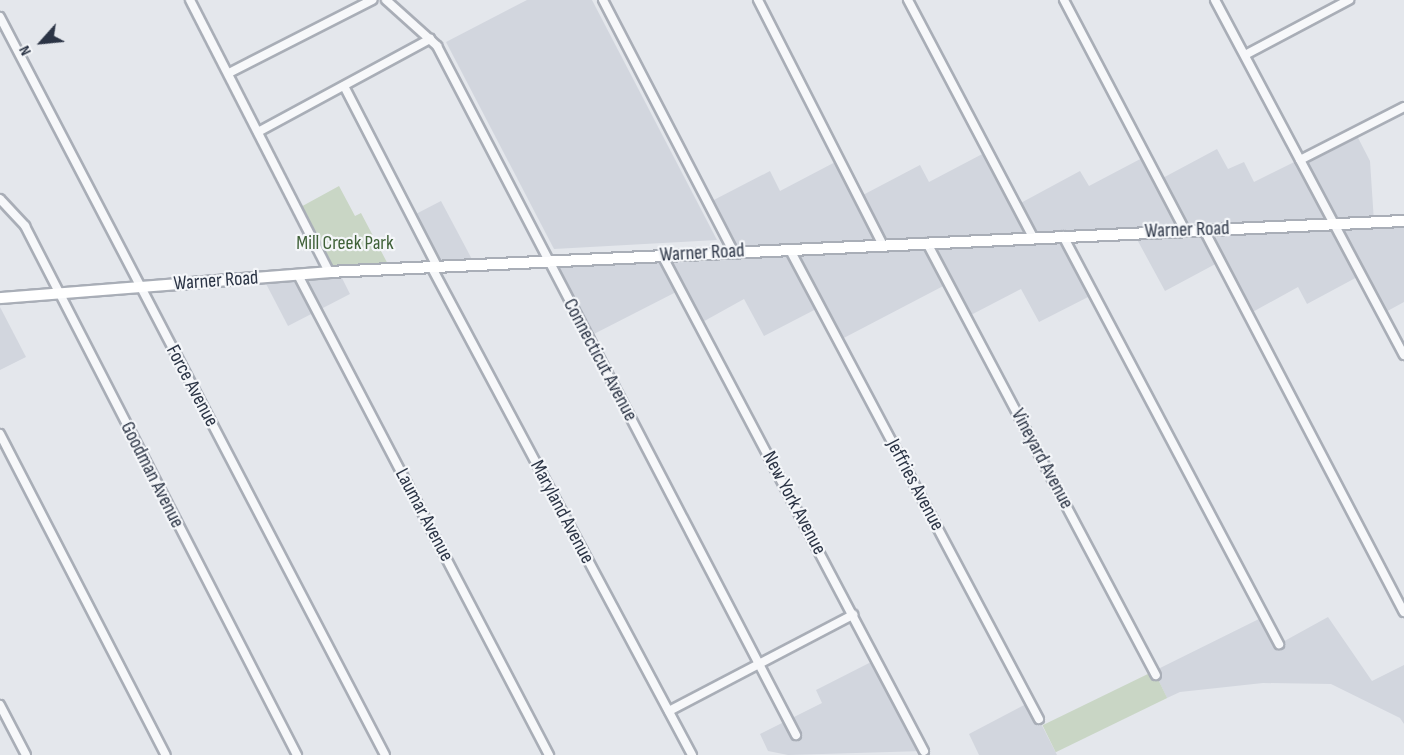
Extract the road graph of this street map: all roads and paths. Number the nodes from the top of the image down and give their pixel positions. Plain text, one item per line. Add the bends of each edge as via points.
1 (190, 0) edge
2 (372, 0) edge
3 (603, 0) edge
4 (758, 0) edge
5 (908, 0) edge
6 (1064, 0) edge
7 (1215, 0) edge
8 (1348, 0) edge
9 (391, 1) edge
10 (0, 17) edge
11 (430, 39) junction
12 (1245, 55) junction
13 (228, 74) junction
14 (344, 86) junction
15 (1404, 107) edge
16 (258, 132) junction
17 (1300, 160) junction
18 (0, 199) edge
19 (1404, 221) edge
20 (1334, 224) junction
21 (1185, 230) junction
22 (1204, 230) junction
23 (1063, 236) junction
24 (1033, 237) junction
25 (927, 243) junction
26 (883, 244) junction
27 (790, 250) junction
28 (733, 251) junction
29 (662, 255) junction
30 (547, 260) junction
31 (435, 268) junction
32 (329, 272) junction
33 (298, 275) junction
34 (140, 286) junction
35 (58, 295) junction
36 (0, 298) edge
37 (1404, 355) edge
38 (0, 435) edge
39 (1404, 612) edge
40 (853, 615) junction
41 (1279, 644) dead end
42 (761, 663) junction
43 (1156, 675) dead end
44 (0, 705) edge
45 (669, 711) junction
46 (1039, 719) dead end
47 (796, 735) dead end
48 (924, 751) dead end
49 (26, 755) edge
50 (166, 755) edge
51 (297, 755) edge
52 (385, 755) edge
53 (549, 755) edge
54 (692, 755) edge

1 - 13 street
2 - 13 street
3 - 28 street
4 - 26 street
5 - 24 street
6 - 21 street
7 - 12 street
8 - 12 street
9 - 11 street, Connecticut Avenue
10 - 34 street, Force Avenue
11 - 14 street
11 - 30 street, Connecticut Avenue
12 - 17 street
13 - 16 street
14 - 16 street
14 - 31 street, Maryland Avenue
15 - 17 street
16 - 32 street
17 - 20 street
18 - 35 street, Goodman Avenue via 25,226
19 - 20 main road, Warner Road
20 - 22 main road, Warner Road
20 - 37 street
21 - 22 main road, Warner Road
21 - 23 main road, Warner Road
22 - 39 street
23 - 24 main road, Warner Road
23 - 41 street
24 - 25 main road, Warner Road
25 - 26 main road, Warner Road
25 - 43 street, Vineyard Avenue
26 - 27 main road, Warner Road
27 - 28 main road, Warner Road
27 - 46 street, Jeffries Avenue
28 - 29 main road, Warner Road
29 - 30 main road, Warner Road
29 - 40 street, New York Avenue
30 - 31 main road, Warner Road
30 - 42 street, Connecticut Avenue
31 - 32 main road, Warner Road
31 - 45 street, Maryland Avenue
32 - 33 main road, Warner Road
33 - 34 main road, Warner Road
33 - 53 street, Laumar Avenue
34 - 35 main road, Warner Road
34 - 52 street, Force Avenue
35 - 36 main road, Warner Road
35 - 51 street, Goodman Avenue
38 - 50 street
40 - 42 street
40 - 48 street, New York Avenue
42 - 45 street
42 - 47 street, Connecticut Avenue
44 - 49 street
45 - 54 street, Maryland Avenue

